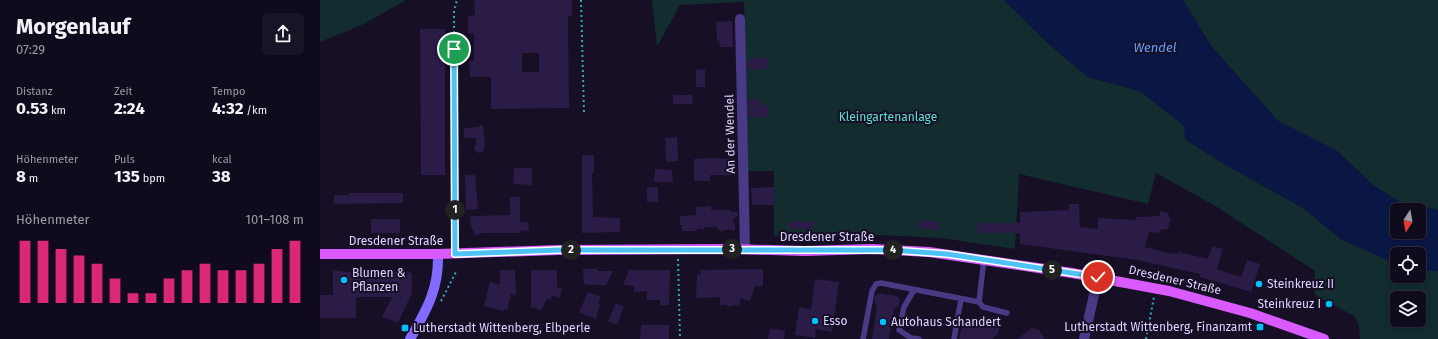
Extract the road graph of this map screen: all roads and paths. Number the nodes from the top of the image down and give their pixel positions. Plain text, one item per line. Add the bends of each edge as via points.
1 (457, 0) edge
2 (581, 0) edge
3 (740, 19) dead end
4 (584, 113) dead end
5 (677, 249) junction
6 (745, 249) junction
7 (320, 254) edge
8 (438, 254) junction
9 (455, 254) junction
10 (984, 259) junction
11 (1098, 277) junction
12 (1156, 288) junction
13 (914, 290) junction
14 (961, 299) junction
15 (979, 302) junction
16 (1007, 313) dead end
17 (410, 339) edge
18 (680, 339) edge
19 (863, 339) edge
20 (919, 339) edge
21 (954, 339) edge
22 (1084, 339) edge
23 (1146, 339) edge
24 (1324, 339) edge

1 - 9 path via 454,11
2 - 4 path
3 - 6 street, An der Wendel
5 - 6 main road, Dresdener Straße
5 - 9 main road, Dresdener Straße
5 - 18 path
6 - 10 main road, Dresdener Straße via 891,250
7 - 8 main road, Dresdener Straße
8 - 9 main road, Dresdener Straße
8 - 17 main road via 438,272 433,297
10 - 11 main road, Dresdener Straße
10 - 15 lane
11 - 12 main road, Dresdener Straße
11 - 22 street
12 - 23 path
12 - 24 main road, Dresdener Straße via 1214,302
13 - 14 lane
13 - 19 lane via 876,284 872,291
13 - 20 lane via 904,307 899,330 911,338
14 - 15 lane
14 - 21 lane
15 - 16 lane via 984,307

